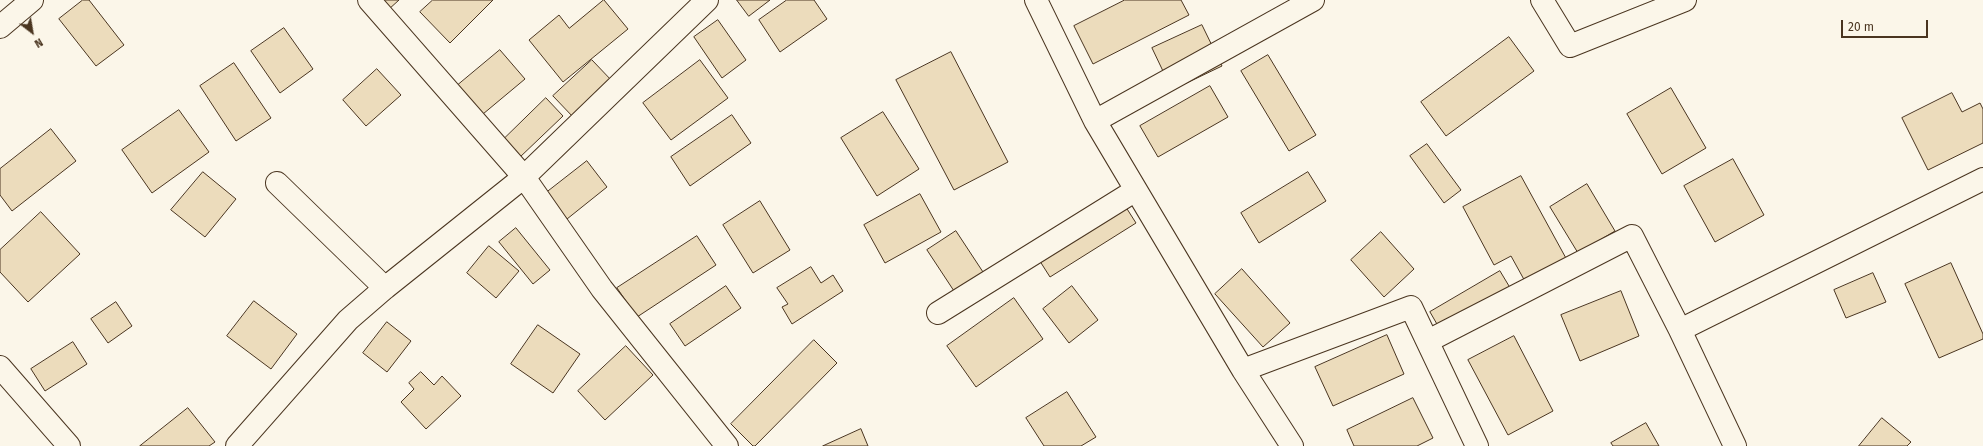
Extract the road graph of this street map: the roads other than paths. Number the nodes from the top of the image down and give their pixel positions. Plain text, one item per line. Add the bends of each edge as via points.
1 (32, 0) edge
2 (369, 0) edge
3 (707, 0) edge
4 (1036, 0) edge
5 (1313, 0) edge
6 (1542, 0) edge
7 (1685, 0) edge
8 (0, 27) edge
9 (1095, 121) junction
10 (524, 176) junction
11 (1983, 180) edge
12 (277, 183) dead end
13 (1136, 190) junction
14 (385, 288) junction
15 (938, 313) dead end
16 (1680, 330) junction
17 (1428, 341) junction
18 (0, 367) edge
19 (1243, 370) junction
20 (69, 446) edge
21 (236, 446) edge
22 (727, 446) edge
23 (1292, 446) edge
24 (1477, 446) edge
25 (1735, 446) edge

1 - 8 street
2 - 10 street
3 - 10 street
4 - 9 street
5 - 9 street
6 - 7 street via 1570,46
9 - 13 street
10 - 14 street
10 - 22 street via 602,289
11 - 16 street
12 - 14 street
13 - 15 street
13 - 19 street
14 - 21 street via 348,320
16 - 17 street via 1632,236
16 - 25 street
17 - 19 street via 1411,307
17 - 24 street
18 - 20 street
19 - 23 street

